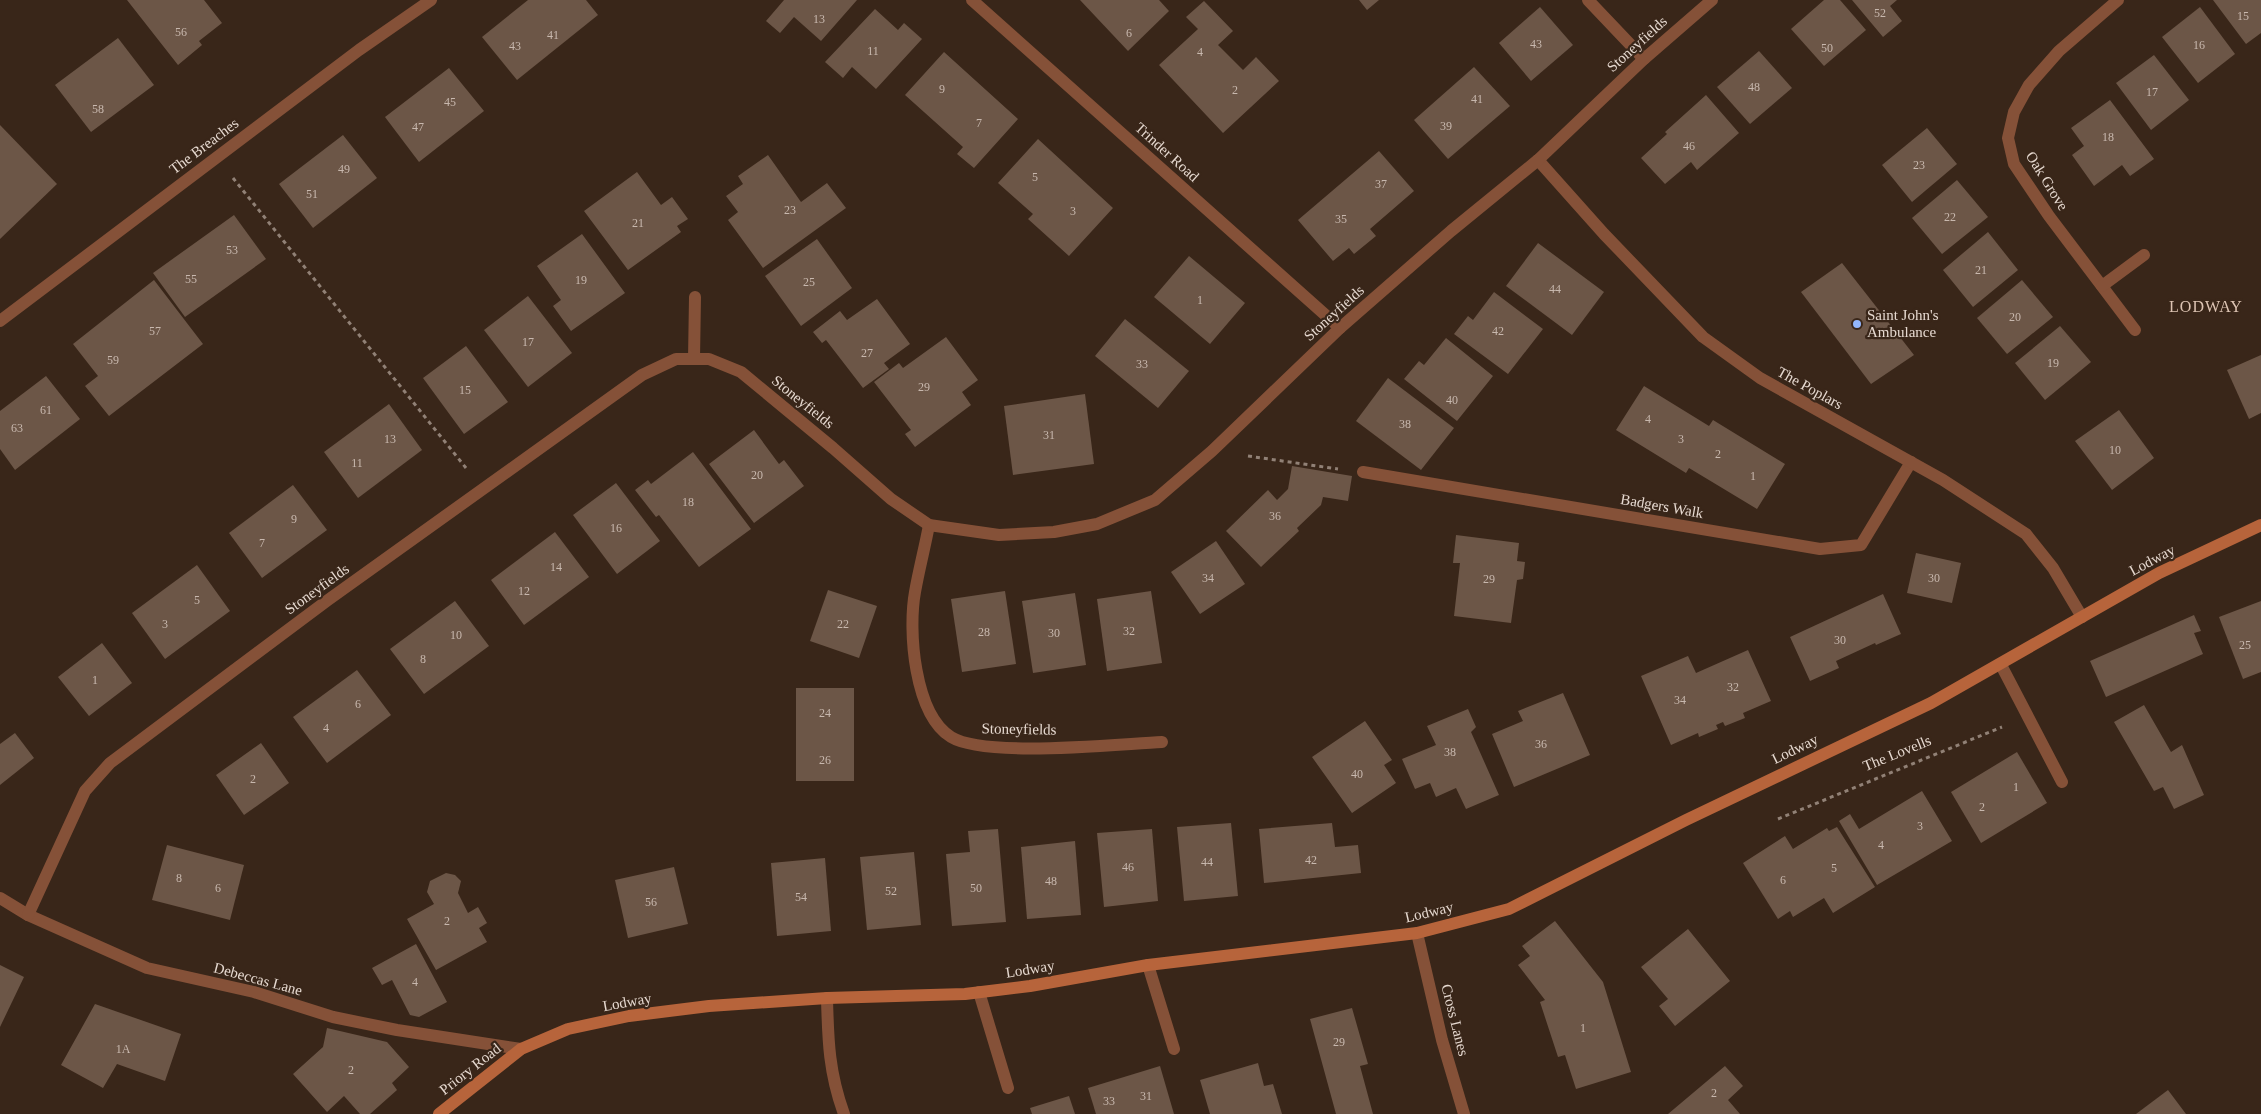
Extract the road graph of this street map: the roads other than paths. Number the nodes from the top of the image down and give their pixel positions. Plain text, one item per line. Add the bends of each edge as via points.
1 (431, 0) edge
2 (972, 0) edge
3 (1588, 0) edge
4 (1712, 0) edge
5 (2118, 0) edge
6 (1644, 58) junction
7 (1538, 160) junction
8 (2144, 255) dead end
9 (2102, 286) junction
10 (695, 297) dead end
11 (0, 321) edge
12 (1340, 328) junction
13 (2135, 330) dead end
14 (694, 359) junction
15 (1912, 462) junction
16 (1363, 472) road end
17 (929, 525) junction
18 (2261, 525) edge
19 (2082, 617) junction
20 (2001, 665) junction
21 (1162, 742) dead end
22 (2062, 782) dead end
23 (0, 898) edge
24 (28, 915) junction
25 (1417, 933) junction
26 (1148, 965) junction
27 (979, 992) junction
28 (827, 998) junction
29 (521, 1049) junction
30 (1174, 1049) dead end
31 (1008, 1088) dead end
32 (439, 1114) edge
33 (844, 1114) edge
34 (1464, 1114) edge

1 - 11 street, The Breaches via 216,156
2 - 12 street, Trinder Road
3 - 6 street
4 - 6 street, Stoneyfields
5 - 9 street, Oak Grove via 2059,50 2029,84 2014,112 2008,138 2014,164
6 - 7 street, Stoneyfields
7 - 12 street, Stoneyfields
7 - 15 street, The Poplars via 1703,337 1760,378
8 - 9 street
9 - 13 street, Oak Grove
10 - 14 street
12 - 17 street, Stoneyfields via 1212,451 1155,500 1097,524 1054,532 999,536
14 - 17 street, Stoneyfields via 709,359 741,372 891,499
14 - 24 street, Stoneyfields via 676,359 642,375 328,600 110,763 86,791
15 - 16 street, Badgers Walk via 1861,546 1820,549
15 - 19 street, The Poplars via 2026,534 2053,568
17 - 21 street, Stoneyfields via 914,593 914,645 919,685 932,717 951,737 977,746 1020,748
18 - 19 street, Lodway via 2159,573
19 - 20 street, Lodway
20 - 22 street
20 - 25 street, Lodway via 1931,703 1509,909
23 - 24 street, Debeccas Lane
24 - 29 street, Debeccas Lane via 147,968 254,992 332,1017
25 - 26 street, Lodway
25 - 34 street, Cross Lanes via 1442,1040
26 - 27 street, Lodway
26 - 30 street
27 - 28 street, Lodway
27 - 31 street
28 - 29 street, Lodway via 708,1006 629,1016 568,1029
28 - 33 street via 834,1088
29 - 32 street, Priory Road

